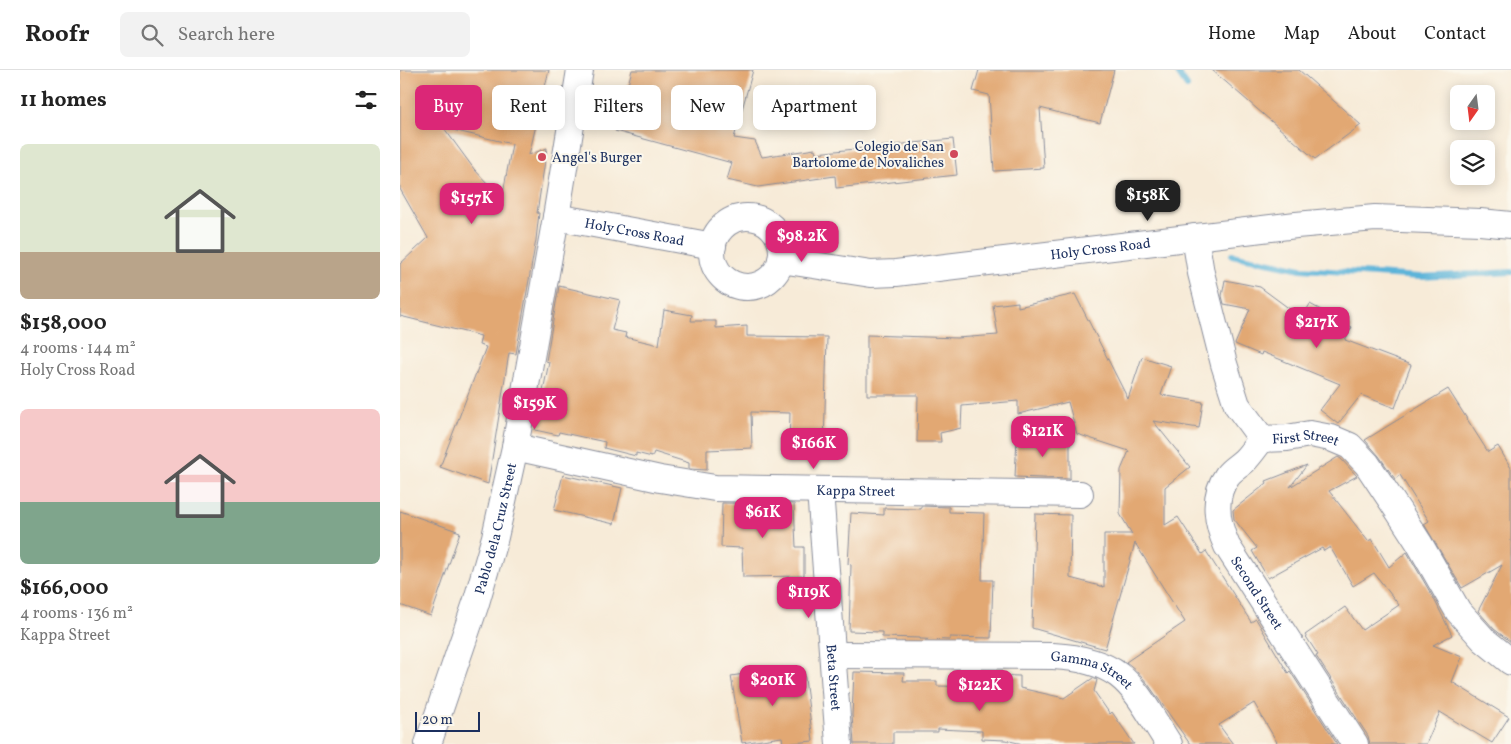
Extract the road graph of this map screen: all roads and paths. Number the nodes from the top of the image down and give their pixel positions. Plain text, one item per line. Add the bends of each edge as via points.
1 (580, 70) edge
2 (556, 217) junction
3 (1511, 225) edge
4 (1195, 237) junction
5 (713, 246) junction
6 (781, 260) junction
7 (1262, 439) junction
8 (516, 447) junction
9 (820, 490) junction
10 (1080, 494) dead end
11 (832, 655) junction
12 (1511, 662) edge
13 (428, 744) edge
14 (839, 744) edge
15 (1169, 744) edge
16 (1355, 744) edge

1 - 2 street, Pablo dela Cruz Street
2 - 5 street, Holy Cross Road
2 - 8 street, Pablo dela Cruz Street
3 - 4 street, Holy Cross Road via 1375,218
4 - 6 street, Holy Cross Road via 896,274 870,274
4 - 7 street, First Street via 1201,273 1237,405
5 - 6 street via 712,258 720,274 734,284 746,287 769,280
5 - 6 street via 725,225 736,219 760,220 778,236
7 - 12 street, First Street via 1310,434 1350,446 1367,464 1400,512 1458,610 1484,640
7 - 16 street, Second Street via 1228,475 1219,493 1219,530
8 - 9 street, Kappa Street via 715,488
8 - 13 street, Pablo dela Cruz Street via 476,603
9 - 10 street, Kappa Street
9 - 11 street, Beta Street
11 - 14 street, Beta Street
11 - 15 street, Gamma Street via 1053,656 1094,662 1124,678

